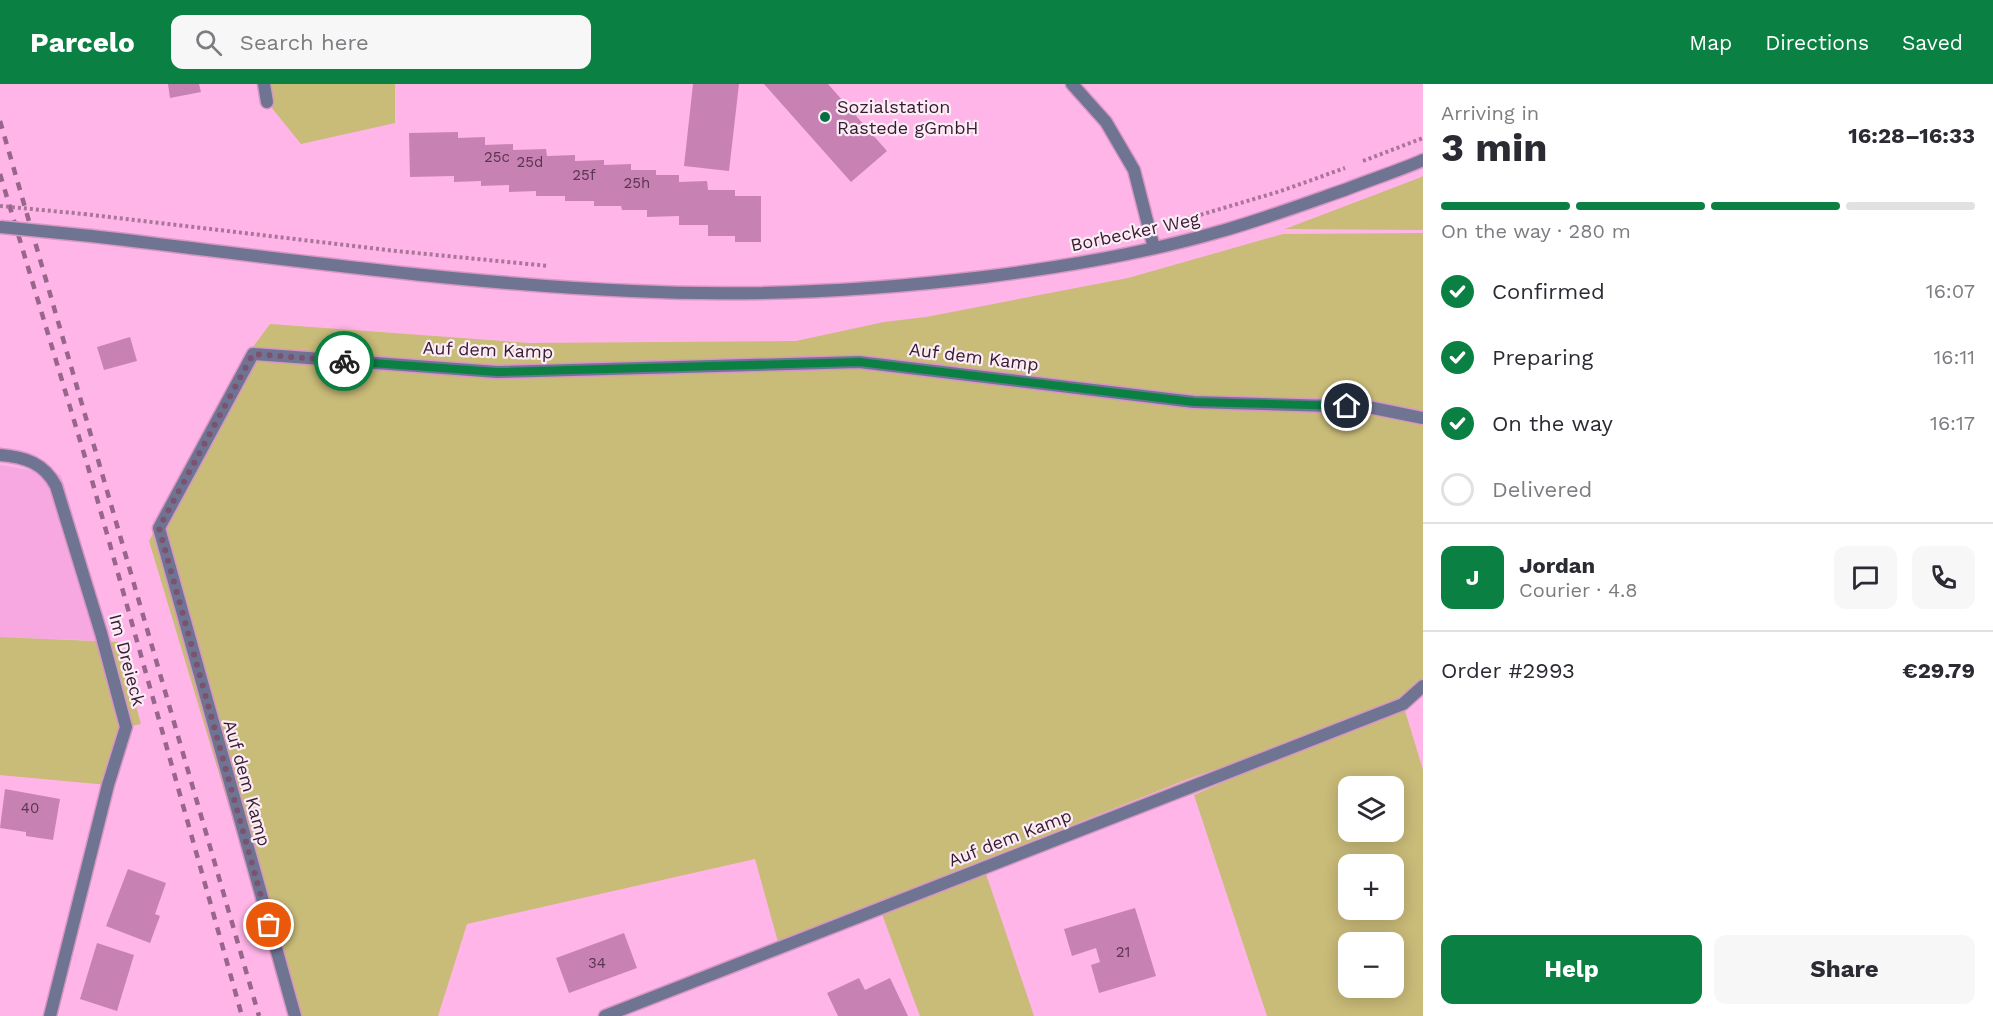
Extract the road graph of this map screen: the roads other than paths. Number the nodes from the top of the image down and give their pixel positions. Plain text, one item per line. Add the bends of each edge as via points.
1 (264, 84) edge
2 (1072, 84) edge
3 (267, 102) dead end
4 (1423, 160) edge
5 (0, 226) edge
6 (1154, 248) junction
7 (1423, 418) edge
8 (0, 454) edge
9 (1423, 686) edge
10 (50, 1016) edge
11 (295, 1016) edge
12 (605, 1016) edge

1 - 3 street
2 - 6 street via 1106,122 1134,170
4 - 6 street, Borbecker Weg via 1290,209
5 - 6 street, Borbecker Weg, bridge via 522,284 724,294 943,282 1042,270
7 - 11 street, Auf dem Kamp via 1368,407 1194,402 859,362 497,372 253,354 159,528
8 - 10 street, Im Dreieck via 32,461 50,474 56,486 126,727
9 - 12 street, Auf dem Kamp via 1403,704

